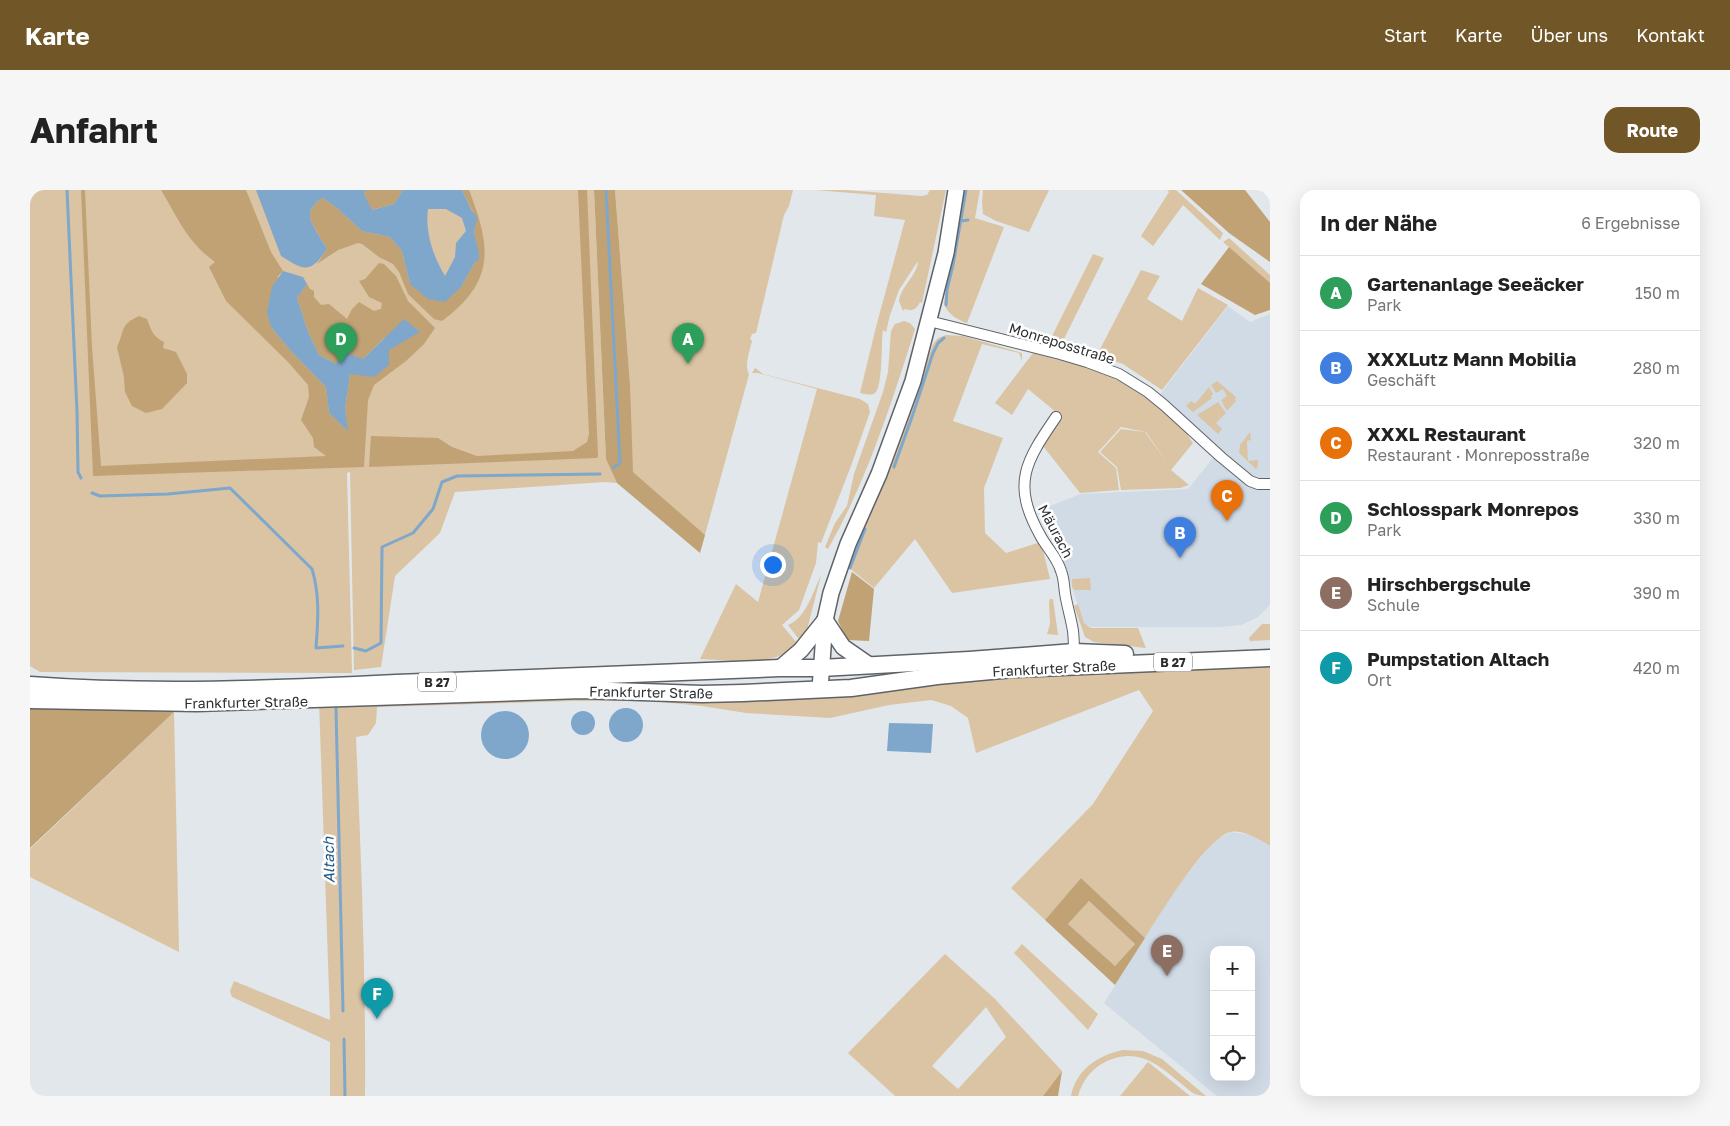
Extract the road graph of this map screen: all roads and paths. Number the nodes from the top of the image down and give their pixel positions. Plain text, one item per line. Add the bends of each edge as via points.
1 (956, 190) edge
2 (929, 321) junction
3 (1056, 416) dead end
4 (1270, 484) edge
5 (824, 620) junction
6 (1270, 649) edge
7 (1270, 658) edge
8 (1075, 659) junction
9 (869, 665) junction
10 (780, 668) junction
11 (821, 668) junction
12 (30, 685) edge
13 (820, 690) junction
14 (30, 700) edge

1 - 2 main road via 946,253
2 - 4 street, Monreposstraße via 1060,354 1119,374 1148,392 1250,481
2 - 5 main road via 897,427 848,544
3 - 8 street, Mäurach via 1030,460 1024,489 1032,520 1062,571
5 - 9 main road via 843,647
5 - 10 main road via 801,650
5 - 11 main road
6 - 8 main road, Frankfurter Straße / B 27
7 - 8 main road, Frankfurter Straße / B 27
8 - 9 main road, Frankfurter Straße / B 27
8 - 13 main road, Frankfurter Straße / B 27
9 - 11 main road, Frankfurter Straße / B 27
10 - 11 main road, Frankfurter Straße / B 27
10 - 12 main road, Frankfurter Straße / B 27 via 197,690
11 - 13 main road
13 - 14 main road, Frankfurter Straße / B 27 via 702,694 582,690 197,703

